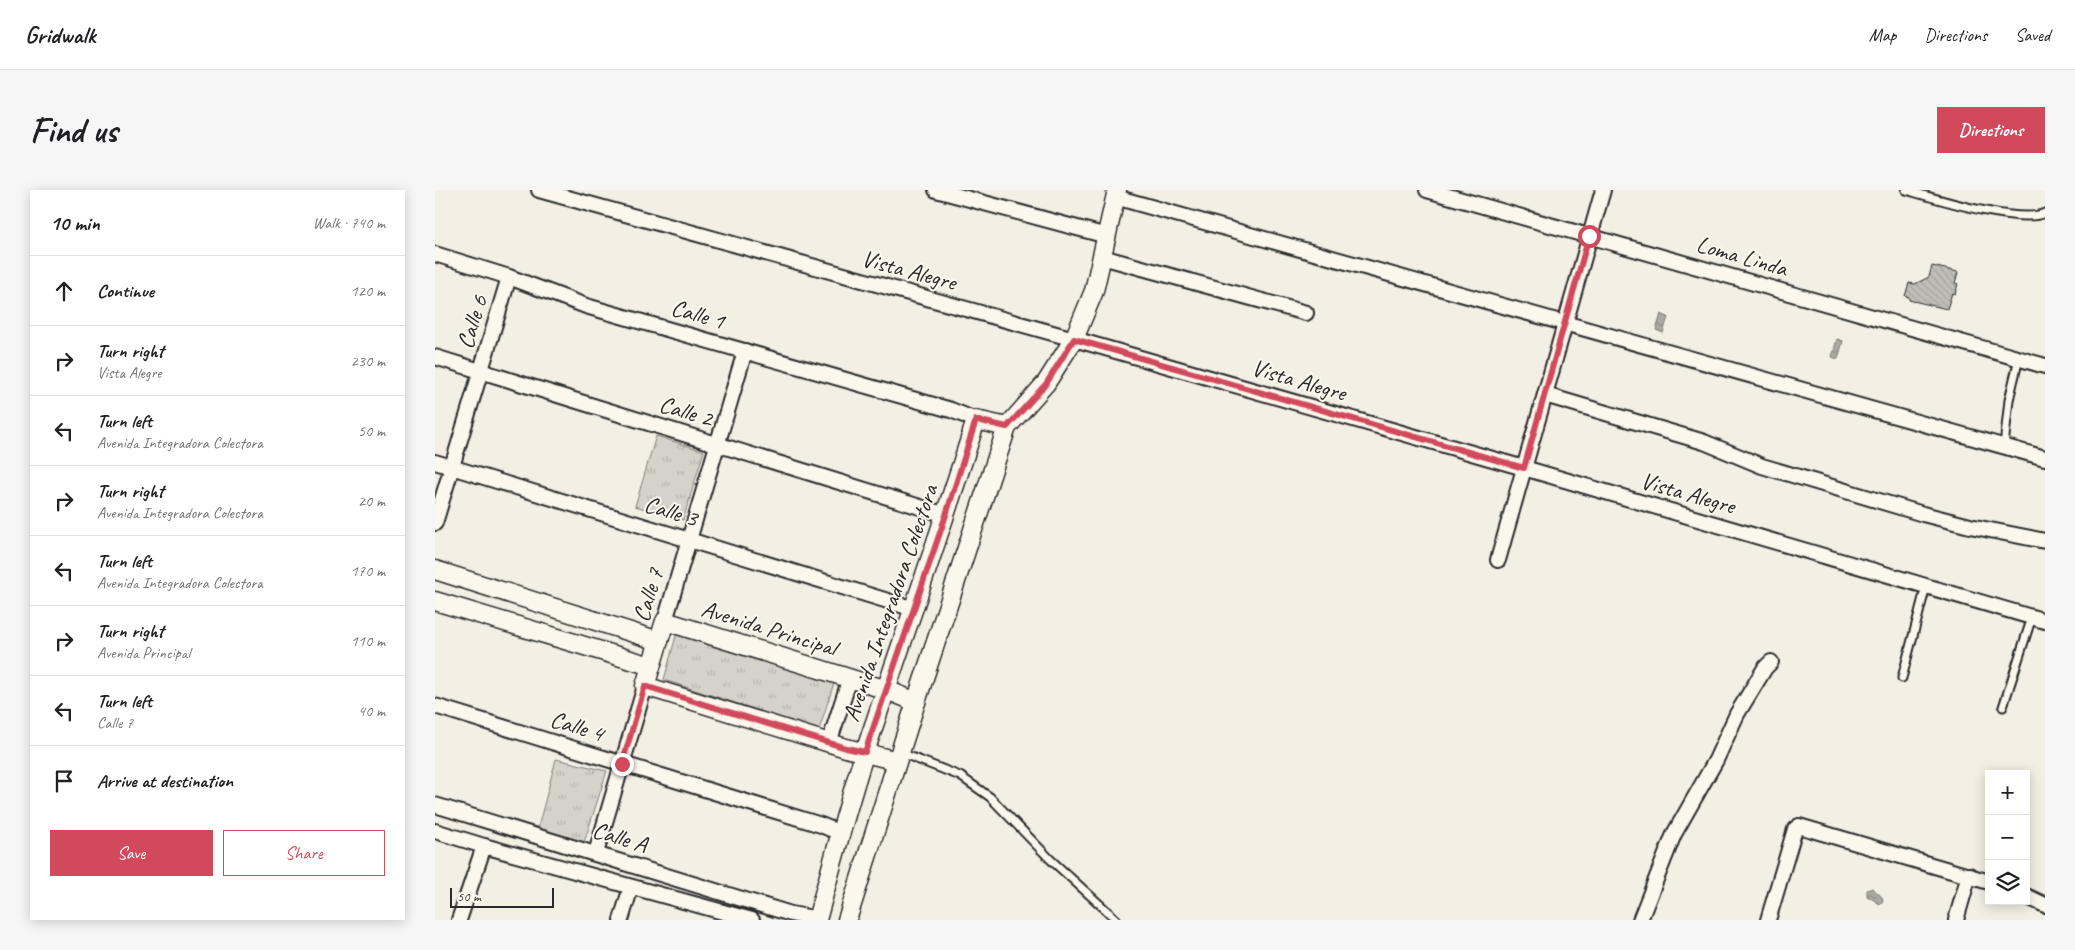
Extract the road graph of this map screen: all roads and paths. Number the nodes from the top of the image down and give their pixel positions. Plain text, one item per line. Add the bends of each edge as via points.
1 (539, 190) edge
2 (936, 190) edge
3 (1427, 190) edge
4 (1603, 190) edge
5 (1906, 190) edge
6 (1116, 193) edge
7 (2045, 213) edge
8 (1107, 236) junction
9 (1589, 236) junction
10 (435, 254) edge
11 (1102, 257) junction
12 (509, 278) junction
13 (1306, 313) dead end
14 (1564, 324) junction
15 (1074, 339) junction
16 (745, 351) junction
17 (435, 357) edge
18 (2019, 358) junction
19 (2045, 366) edge
20 (481, 371) junction
21 (1545, 395) junction
22 (976, 420) junction
23 (1007, 427) junction
24 (717, 444) junction
25 (2004, 446) junction
26 (2045, 458) edge
27 (435, 462) edge
28 (452, 467) junction
29 (1524, 468) junction
30 (946, 515) junction
31 (435, 522) edge
32 (689, 540) junction
33 (2045, 541) edge
34 (1498, 560) dead end
35 (435, 570) edge
36 (1926, 586) junction
37 (435, 601) edge
38 (914, 609) junction
39 (2038, 619) edge
40 (665, 621) junction
41 (659, 641) junction
42 (1771, 662) dead end
43 (651, 666) junction
44 (850, 678) junction
45 (1902, 678) dead end
46 (645, 686) junction
47 (887, 690) junction
48 (916, 702) junction
49 (435, 706) edge
50 (2003, 707) dead end
51 (829, 743) junction
52 (865, 752) junction
53 (898, 757) junction
54 (622, 764) junction
55 (435, 805) edge
56 (435, 831) edge
57 (840, 833) junction
58 (484, 846) junction
59 (596, 853) junction
60 (1969, 875) junction
61 (1985, 881) edge
62 (631, 887) junction
63 (2030, 898) edge
64 (2045, 905) edge
65 (727, 917) edge
66 (459, 920) edge
67 (621, 920) edge
68 (752, 920) edge
69 (817, 920) edge
70 (847, 920) edge
71 (1117, 920) edge
72 (1640, 920) edge
73 (1768, 920) edge
74 (1956, 920) edge

1 - 15 street, Vista Alegre
2 - 8 street
3 - 9 street, Loma Linda
4 - 9 street
5 - 7 lane via 2008,214 2038,216
6 - 8 street
6 - 14 street
8 - 11 street
9 - 14 street
9 - 18 street, Loma Linda
10 - 12 street, Calle 1
11 - 13 street
11 - 15 street via 1094,291
12 - 16 street, Calle 1 via 586,306
12 - 20 street, Calle 6
14 - 21 street
14 - 25 street
15 - 23 street via 1046,384
15 - 29 street, Vista Alegre
16 - 22 street, Calle 1
16 - 24 street, Calle 7
17 - 20 street, Calle 2
18 - 19 street, Loma Linda
18 - 25 lane via 2009,400
20 - 24 street, Calle 2
20 - 28 street, Calle 6
21 - 29 street
21 - 33 street via 1704,442 1762,466 1923,514
22 - 23 street
22 - 30 street, Avenida Integradora Colectora
23 - 48 street
24 - 30 street, Calle 2
24 - 32 street, Calle 7
25 - 26 street
27 - 28 street, Calle 3
28 - 31 street, Calle 6
28 - 32 street, Calle 3
29 - 34 street
29 - 36 street, Vista Alegre
30 - 38 street, Avenida Integradora Colectora
32 - 38 street, Calle 3
32 - 40 street, Calle 7
35 - 41 street
36 - 39 street, Vista Alegre
36 - 45 lane
37 - 43 street
38 - 47 street, Avenida Integradora Colectora
39 - 50 lane
40 - 41 street, Calle 7
40 - 44 street, Avenida Principal
41 - 43 street, Calle 7
42 - 72 street via 1737,714 1716,760 1674,834
43 - 46 street, Calle 7
44 - 47 street, Avenida Principal
44 - 51 street
46 - 51 street
46 - 54 street, Calle 7
47 - 48 street, Avenida Principal
47 - 52 street, Avenida Integradora Colectora
48 - 53 street
49 - 54 street, Calle 4
51 - 52 street
52 - 53 street
52 - 57 street, Avenida Integradora Colectora
53 - 70 street
53 - 71 lane via 960,776 990,797 1050,859
54 - 57 street, Calle 4
54 - 59 street, Calle 7
55 - 59 street, Calle A
56 - 58 street
57 - 69 street, Avenida Integradora Colectora
58 - 62 street
58 - 66 street
59 - 69 street, Calle A
60 - 61 street
60 - 73 street via 1799,826 1795,829
60 - 74 street
62 - 65 street
62 - 67 street
63 - 64 street
65 - 68 street

